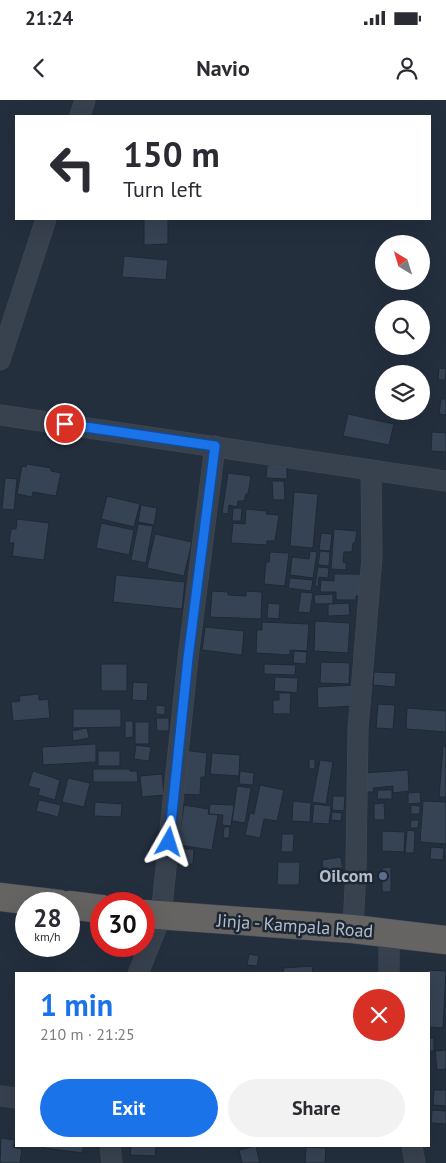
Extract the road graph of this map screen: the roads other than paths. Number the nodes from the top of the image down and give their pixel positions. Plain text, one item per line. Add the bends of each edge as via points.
1 (85, 100) edge
2 (80, 115) edge
3 (46, 220) edge
4 (0, 360) edge
5 (0, 415) edge
6 (215, 446) junction
7 (371, 470) junction
8 (446, 481) edge
9 (155, 894) edge
10 (0, 896) edge
11 (15, 898) edge
12 (155, 915) edge
13 (353, 929) junction
14 (389, 933) junction
15 (446, 940) edge
16 (142, 957) edge
17 (138, 972) edge
18 (389, 972) edge
19 (0, 1096) edge
20 (15, 1098) edge
21 (110, 1147) edge
22 (412, 1147) edge
23 (112, 1163) edge
24 (415, 1163) edge

1 - 2 street
3 - 4 street
5 - 6 street
6 - 7 street
6 - 9 street
7 - 8 street
7 - 13 street via 372,558 358,729
10 - 11 highway
12 - 13 highway, Jinja - Kampala Road
13 - 14 highway, Jinja - Kampala Road
14 - 15 highway, Jinja - Kampala Road
14 - 18 street
16 - 17 street
19 - 20 street
21 - 23 street
22 - 24 street

